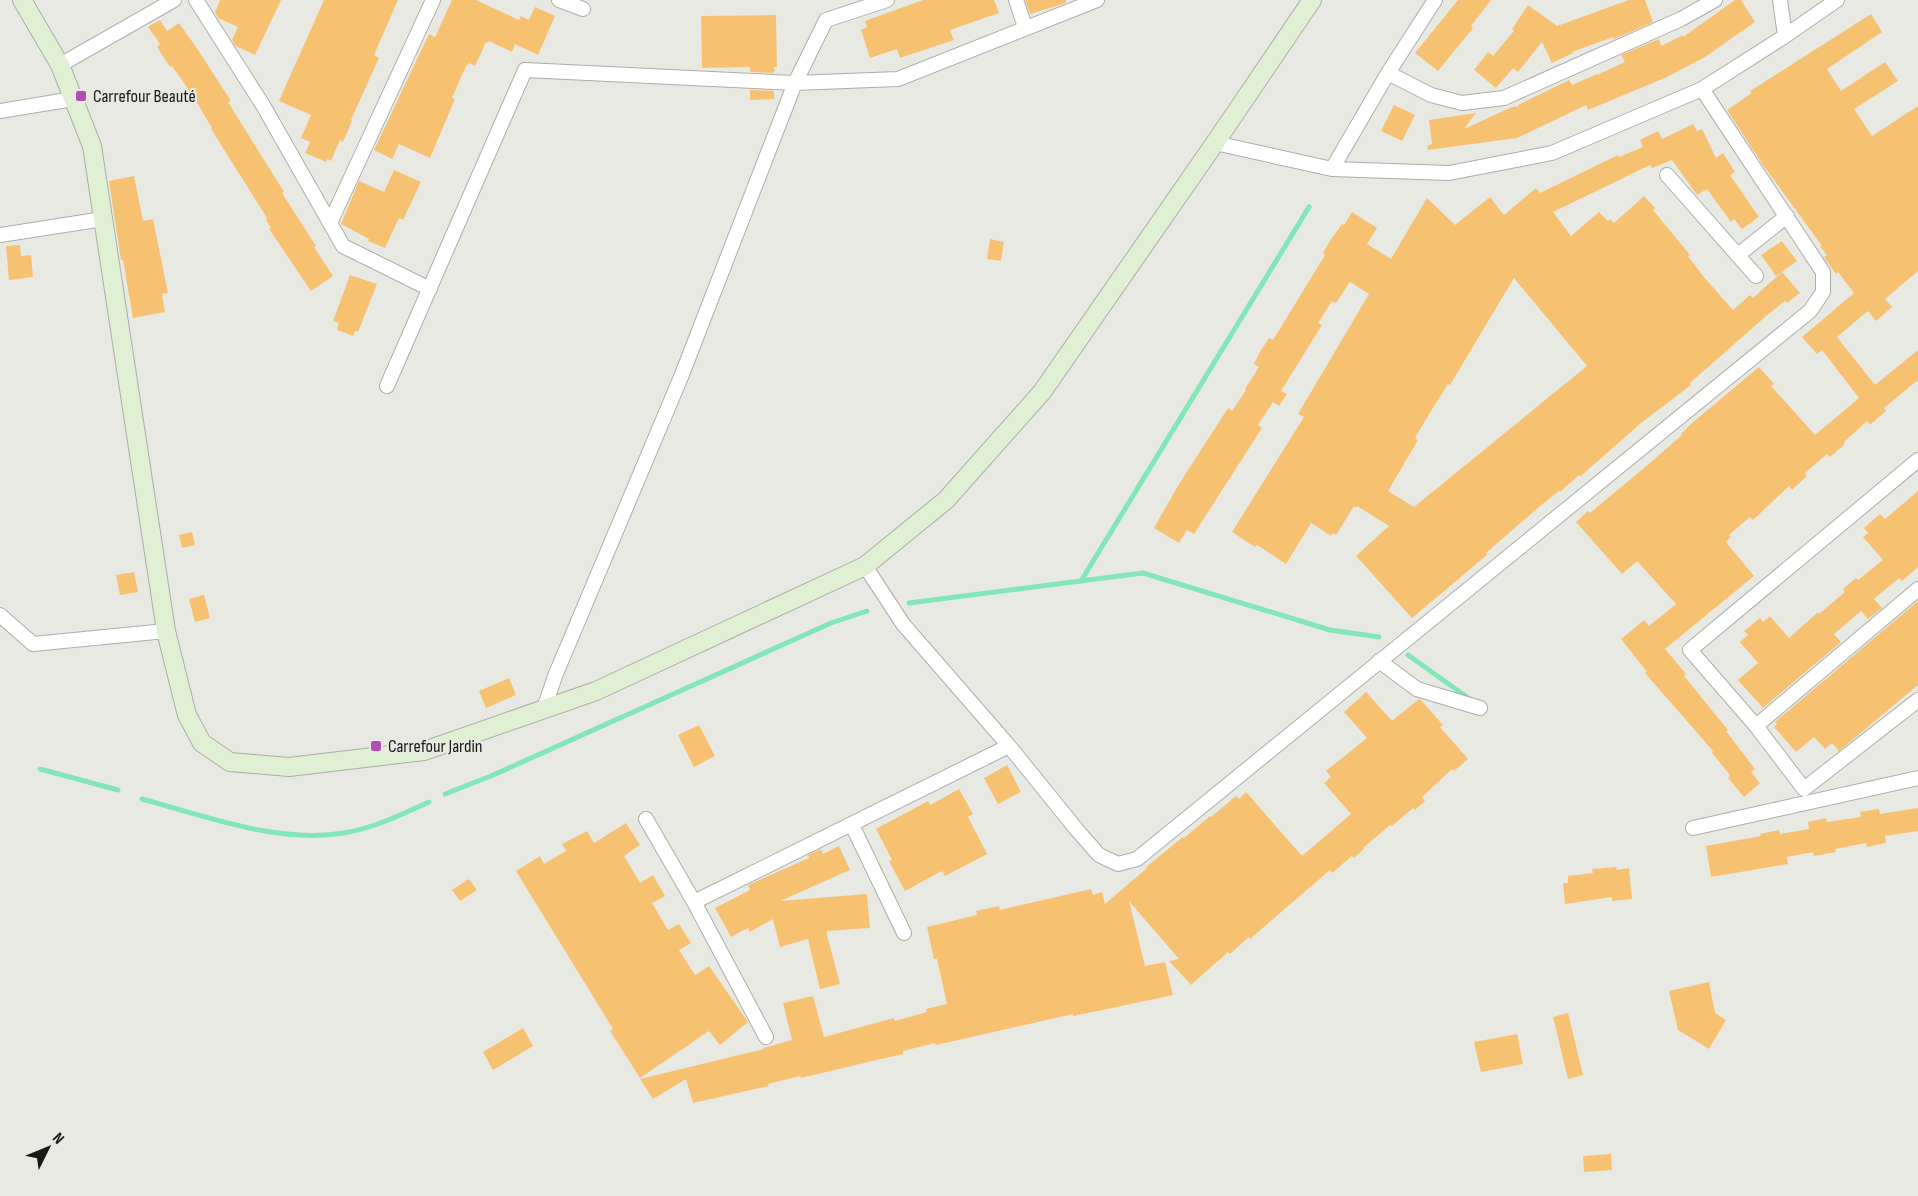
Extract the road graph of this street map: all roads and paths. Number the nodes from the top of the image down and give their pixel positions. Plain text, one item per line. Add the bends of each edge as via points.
1 (22, 0) edge
2 (174, 0) edge
3 (196, 0) edge
4 (432, 0) edge
5 (559, 0) edge
6 (887, 0) edge
7 (1016, 0) edge
8 (1097, 0) edge
9 (1312, 0) edge
10 (1436, 0) edge
11 (1715, 0) edge
12 (1780, 0) edge
13 (1838, 0) edge
14 (583, 9) dead end
15 (1024, 27) junction
16 (1785, 36) junction
17 (60, 65) junction
18 (1388, 73) junction
19 (795, 83) junction
20 (1702, 89) junction
21 (73, 99) junction
22 (0, 111) edge
23 (1215, 143) junction
24 (1332, 169) junction
25 (1667, 175) dead end
26 (1786, 216) junction
27 (103, 219) junction
28 (330, 223) junction
29 (0, 235) edge
30 (1738, 255) junction
31 (1756, 276) dead end
32 (430, 289) junction
33 (387, 386) dead end
34 (1918, 460) edge
35 (865, 566) junction
36 (1918, 589) edge
37 (0, 615) edge
38 (166, 631) junction
39 (1379, 661) junction
40 (1918, 700) edge
41 (1480, 708) dead end
42 (544, 709) junction
43 (1756, 726) junction
44 (1009, 746) junction
45 (1918, 778) edge
46 (646, 819) dead end
47 (852, 825) junction
48 (1693, 828) dead end
49 (694, 902) junction
50 (903, 933) dead end
51 (766, 1037) dead end

1 - 17 street
2 - 17 street
3 - 28 street via 264,107
4 - 28 street
5 - 14 street
6 - 19 street via 826,20
7 - 15 street
8 - 15 street
9 - 23 street
10 - 18 street
11 - 18 street via 1681,20 1504,98 1462,103 1431,94
12 - 16 street
13 - 16 street
15 - 19 street via 898,79
16 - 20 street
17 - 21 street
18 - 24 street
19 - 32 street via 525,70
19 - 42 street via 681,377
20 - 24 street via 1552,153 1449,173
20 - 26 street
21 - 22 street
21 - 27 street via 92,146
23 - 24 street
23 - 35 street via 1042,392 946,500
25 - 30 street
26 - 30 street
26 - 39 street via 1823,272 1823,292 1810,311
27 - 29 street
27 - 38 street
28 - 32 street via 342,246
30 - 31 street
32 - 33 street
34 - 43 street via 1690,650
35 - 42 street via 596,691
35 - 44 street via 903,624
36 - 43 street
37 - 38 street via 33,644
38 - 42 street via 187,715 202,743 230,762 289,767 424,752
39 - 41 street via 1417,689
39 - 44 street via 1137,859 1118,864 1099,855
40 - 43 street via 1804,789
44 - 47 street
45 - 48 street
46 - 49 street
47 - 49 street
47 - 50 street
49 - 51 street

